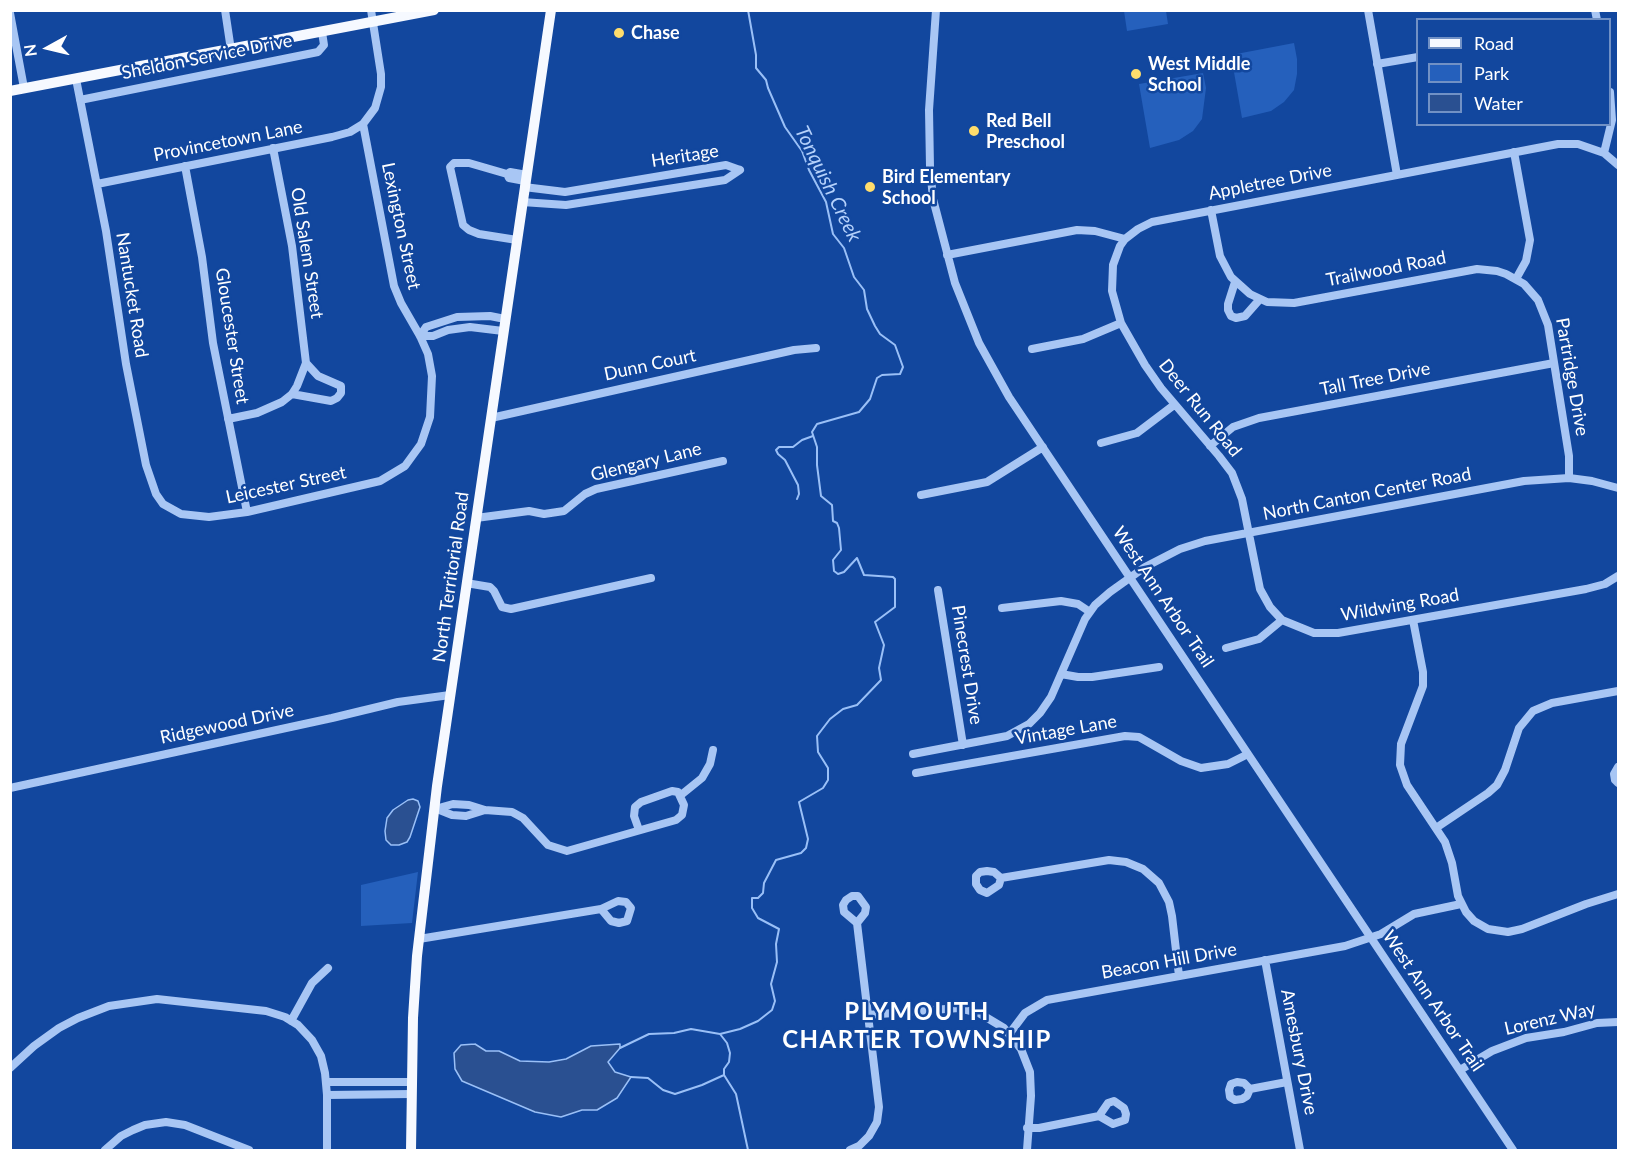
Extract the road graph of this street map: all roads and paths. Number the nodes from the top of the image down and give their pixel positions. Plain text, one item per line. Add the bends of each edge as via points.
1 (225, 10) edge
2 (371, 10) edge
3 (434, 10) edge
4 (551, 10) edge
5 (936, 10) edge
6 (1368, 10) edge
7 (10, 13) edge
8 (373, 22) junction
9 (322, 32) junction
10 (231, 50) junction
11 (1416, 57) edge
12 (1377, 64) junction
13 (76, 79) junction
14 (24, 88) junction
15 (10, 91) edge
16 (80, 100) junction
17 (1611, 106) edge
18 (363, 124) junction
19 (1611, 124) edge
20 (1611, 126) edge
21 (273, 148) junction
22 (1514, 152) junction
23 (1604, 153) junction
24 (1618, 165) edge
25 (184, 166) junction
26 (1397, 175) junction
27 (638, 180) junction
28 (525, 181) junction
29 (97, 184) junction
30 (585, 189) junction
31 (639, 193) junction
32 (522, 202) junction
33 (587, 202) junction
34 (1211, 210) junction
35 (1125, 239) junction
36 (517, 240) junction
37 (947, 255) junction
38 (1516, 279) junction
39 (1235, 282) junction
40 (1260, 300) junction
41 (505, 319) junction
42 (1121, 323) junction
43 (503, 331) junction
44 (420, 336) junction
45 (816, 348) dead end
46 (1032, 350) dead end
47 (306, 363) junction
48 (1554, 363) junction
49 (292, 394) junction
50 (1174, 405) junction
51 (491, 418) junction
52 (228, 419) junction
53 (1101, 443) dead end
54 (1210, 446) junction
55 (1043, 447) junction
56 (723, 461) dead end
57 (405, 466) joint
58 (1569, 478) junction
59 (1618, 488) edge
60 (921, 495) dead end
61 (171, 510) joint
62 (247, 512) junction
63 (476, 518) junction
64 (1249, 533) junction
65 (1618, 576) edge
66 (1129, 577) junction
67 (651, 578) dead end
68 (466, 583) junction
69 (938, 590) dead end
70 (1002, 608) dead end
71 (1090, 612) junction
72 (1282, 620) junction
73 (1413, 620) junction
74 (1226, 648) dead end
75 (1159, 668) dead end
76 (1061, 674) junction
77 (1618, 691) edge
78 (450, 695) junction
79 (963, 746) junction
80 (713, 750) dead end
81 (913, 754) dead end
82 (1248, 754) junction
83 (1618, 767) edge
84 (916, 773) dead end
85 (1618, 783) edge
86 (10, 788) edge
87 (681, 795) junction
88 (435, 809) junction
89 (1436, 828) junction
90 (639, 830) junction
91 (1001, 878) dead end
92 (1618, 894) edge
93 (1461, 904) junction
94 (602, 909) dead end
95 (857, 923) dead end
96 (1370, 937) junction
97 (419, 939) junction
98 (1265, 960) junction
99 (328, 968) dead end
100 (1179, 976) junction
101 (867, 1015) junction
102 (291, 1021) junction
103 (1618, 1022) edge
104 (1010, 1033) junction
105 (10, 1068) edge
106 (1460, 1070) junction
107 (326, 1082) junction
108 (412, 1082) junction
109 (1287, 1082) junction
110 (1250, 1089) dead end
111 (412, 1094) junction
112 (327, 1095) junction
113 (1099, 1116) dead end
114 (1027, 1128) junction
115 (105, 1150) edge
116 (249, 1150) edge
117 (327, 1150) edge
118 (411, 1150) edge
119 (850, 1150) edge
120 (1027, 1150) edge
121 (1300, 1150) edge
122 (1513, 1150) edge

1 - 10 street
2 - 8 street
3 - 8 main road
4 - 28 main road, North Territorial Road
5 - 37 street, West Ann Arbor Trail via 929,146 933,199
6 - 12 street
7 - 14 street
8 - 9 main road
8 - 18 street via 381,87 375,108
9 - 10 main road
9 - 16 street, Sheldon Service Drive via 324,45 318,52
10 - 13 main road
11 - 12 street
12 - 26 street
13 - 14 main road
13 - 16 street, Nantucket Road
14 - 15 main road
16 - 29 street, Nantucket Road
17 - 19 street
18 - 21 street, Provincetown Lane via 341,135
18 - 44 street, Lexington Street via 394,285
20 - 23 street
21 - 25 street, Provincetown Lane
21 - 47 street, Old Salem Street via 292,246
22 - 23 street, Appletree Drive via 1569,143
22 - 26 street, Appletree Drive
22 - 38 street via 1530,240 1526,261
23 - 24 street
25 - 29 street, Provincetown Lane
25 - 52 street, Gloucester Street
26 - 34 street, Appletree Drive
27 - 30 street, Heritage
27 - 31 street, Heritage
27 - 31 street, Heritage via 726,165 740,170 725,180
28 - 30 street, Heritage via 565,192
28 - 32 main road, North Territorial Road
28 - 36 street, Heritage via 469,163 454,163 450,167 463,225 479,234
29 - 61 street, Nantucket Road via 146,465 156,494
30 - 33 street
31 - 33 street, Heritage
32 - 33 street, Heritage
32 - 36 main road, North Territorial Road
34 - 35 street, Appletree Drive via 1152,222
34 - 39 street, Trailwood Road via 1220,256
35 - 37 street via 1077,230
35 - 42 street, Deer Run Road via 1112,275
36 - 41 main road, North Territorial Road
37 - 55 street, West Ann Arbor Trail via 979,343 1008,397
38 - 40 street, Trailwood Road via 1497,271 1477,269 1294,303
38 - 48 street, Partridge Drive via 1531,291 1543,309
39 - 40 street, Trailwood Road
39 - 40 street via 1228,304 1231,315 1245,316
41 - 43 main road, North Territorial Road
41 - 44 street via 457,317 426,327
42 - 46 street via 1083,339
42 - 50 street, Deer Run Road via 1144,365
43 - 44 street via 470,327
43 - 51 main road, North Territorial Road
44 - 57 street, Lexington Street via 432,376 430,417 421,444
45 - 51 street, Dunn Court
47 - 49 street, Old Salem Street
47 - 49 street via 321,379 341,386 340,393 331,401
48 - 54 street, Tall Tree Drive via 1259,418 1233,428
48 - 58 street, Partridge Drive
49 - 52 street via 269,409
50 - 53 street via 1137,433
50 - 54 street, Deer Run Road
51 - 63 main road, North Territorial Road
52 - 62 street, Gloucester Street
54 - 64 street, Deer Run Road via 1237,484
55 - 60 street via 987,482
55 - 66 street, West Ann Arbor Trail
56 - 63 street, Glengary Lane via 596,489 564,511
57 - 62 street, Leicester Street via 380,481
58 - 59 street, North Canton Center Road
58 - 64 street, North Canton Center Road via 1524,481
61 - 62 street, Leicester Street via 196,517
63 - 68 main road, North Territorial Road
64 - 66 street, North Canton Center Road via 1180,549
64 - 72 street via 1260,589
65 - 73 street, Wildwing Road via 1586,589
66 - 71 street, Pinecrest Drive
66 - 82 street, West Ann Arbor Trail
67 - 68 street via 511,609 502,607 490,587
68 - 78 main road, North Territorial Road
69 - 79 street, Pinecrest Drive
70 - 71 street via 1061,601 1078,604
71 - 76 street, Pinecrest Drive
72 - 73 street, Wildwing Road via 1326,634
72 - 74 street via 1258,639
73 - 89 street via 1423,686 1401,744 1400,765 1407,784
75 - 76 street via 1092,677
76 - 79 street, Pinecrest Drive via 1046,704 1029,724 1007,736
77 - 89 street via 1533,711 1519,728 1497,785
78 - 86 street, Ridgewood Drive via 398,702
78 - 88 main road, North Territorial Road
79 - 81 street, Pinecrest Drive
80 - 87 street via 702,778
82 - 84 street, Vintage Lane via 1228,764 1201,768 1139,737 1125,736
82 - 96 street, West Ann Arbor Trail
83 - 85 street via 1614,774
87 - 90 street via 682,815 676,820
87 - 90 street via 672,791 641,802 635,807 634,816
88 - 90 street via 453,804 506,810 516,814 548,845 567,851
88 - 97 main road, North Territorial Road
89 - 93 street via 1450,854
91 - 100 street via 1109,860 1143,869 1159,883 1169,902
92 - 93 street via 1508,932 1480,926
93 - 96 street, Beacon Hill Drive via 1414,914
94 - 97 street
95 - 101 street
96 - 98 street, Beacon Hill Drive via 1345,946
96 - 106 street, West Ann Arbor Trail
97 - 108 main road, North Territorial Road
98 - 100 street, Beacon Hill Drive
98 - 109 street, Amesbury Drive
99 - 102 street via 312,983
100 - 104 street, Beacon Hill Drive via 1047,1000 1025,1013
101 - 104 street via 959,1008 987,1016
101 - 119 street via 879,1114 869,1136
102 - 105 street via 266,1011 195,1002 125,1002 59,1028
102 - 107 street via 317,1047
103 - 106 street, Lorenz Way via 1527,1038 1492,1051
104 - 114 street via 1030,1072
106 - 122 street, West Ann Arbor Trail
107 - 108 street
107 - 112 street
108 - 111 main road, North Territorial Road
109 - 110 street
109 - 121 street, Amesbury Drive
111 - 112 street
111 - 118 main road, North Territorial Road
112 - 117 street
113 - 114 street
114 - 120 street
115 - 116 street via 133,1130 166,1122 185,1125

